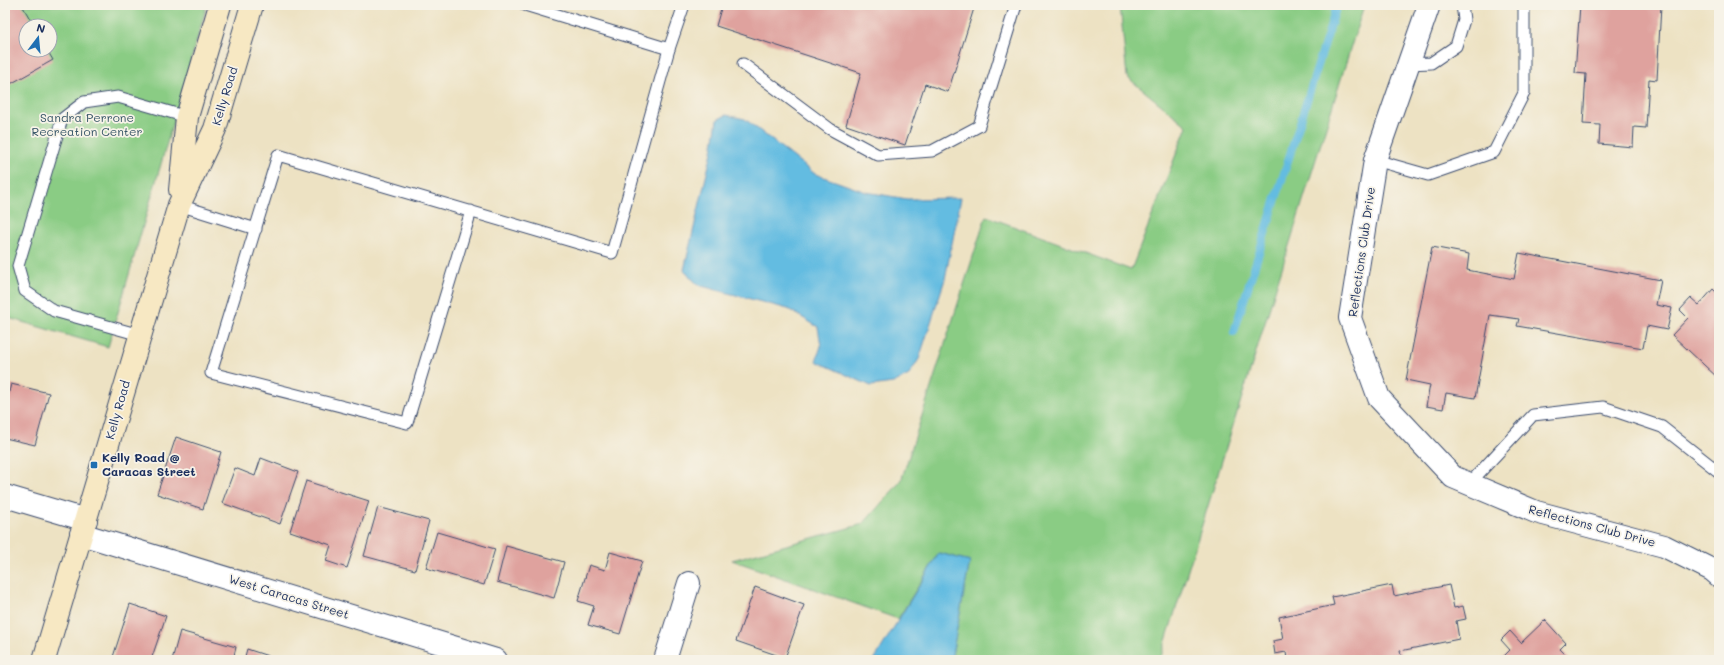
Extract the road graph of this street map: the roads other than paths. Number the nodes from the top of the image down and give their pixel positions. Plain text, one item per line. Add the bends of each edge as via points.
1 (220, 5) edge
2 (252, 5) edge
3 (525, 5) edge
4 (684, 5) edge
5 (1016, 5) edge
6 (1429, 5) edge
7 (1462, 5) edge
8 (1524, 5) edge
9 (668, 49) junction
10 (743, 64) dead end
11 (1408, 64) junction
12 (187, 117) junction
13 (1375, 160) junction
14 (178, 205) junction
15 (471, 211) junction
16 (256, 229) junction
17 (140, 335) junction
18 (1719, 472) edge
19 (1469, 484) junction
20 (5, 496) edge
21 (83, 527) junction
22 (1719, 576) edge
23 (689, 583) dead end
24 (44, 660) edge
25 (496, 660) edge
26 (666, 660) edge

1 - 12 street, Kelly Road
2 - 14 street, Kelly Road via 215,129
3 - 9 lane
4 - 9 lane
5 - 10 lane via 979,126 932,151 878,155 830,129
6 - 11 street, Reflections Club Drive
7 - 11 lane via 1464,20 1456,46 1431,62
8 - 13 lane via 1524,93 1494,152 1428,175
9 - 15 lane via 612,253
11 - 13 street, Reflections Club Drive
12 - 14 street, Kelly Road
12 - 17 lane via 118,97 84,102 62,119 18,266 25,291 54,310
13 - 19 street, Reflections Club Drive via 1350,318 1379,398 1453,477
14 - 16 lane
14 - 17 street, Kelly Road
15 - 16 lane via 278,155
15 - 16 lane via 407,423 211,373
17 - 21 street, Kelly Road
18 - 19 lane via 1662,427 1603,407 1533,415
19 - 22 street, Reflections Club Drive via 1536,512 1664,546
20 - 21 street, West Caracas Street
21 - 24 street, Kelly Road
21 - 25 street, West Caracas Street
23 - 26 street

